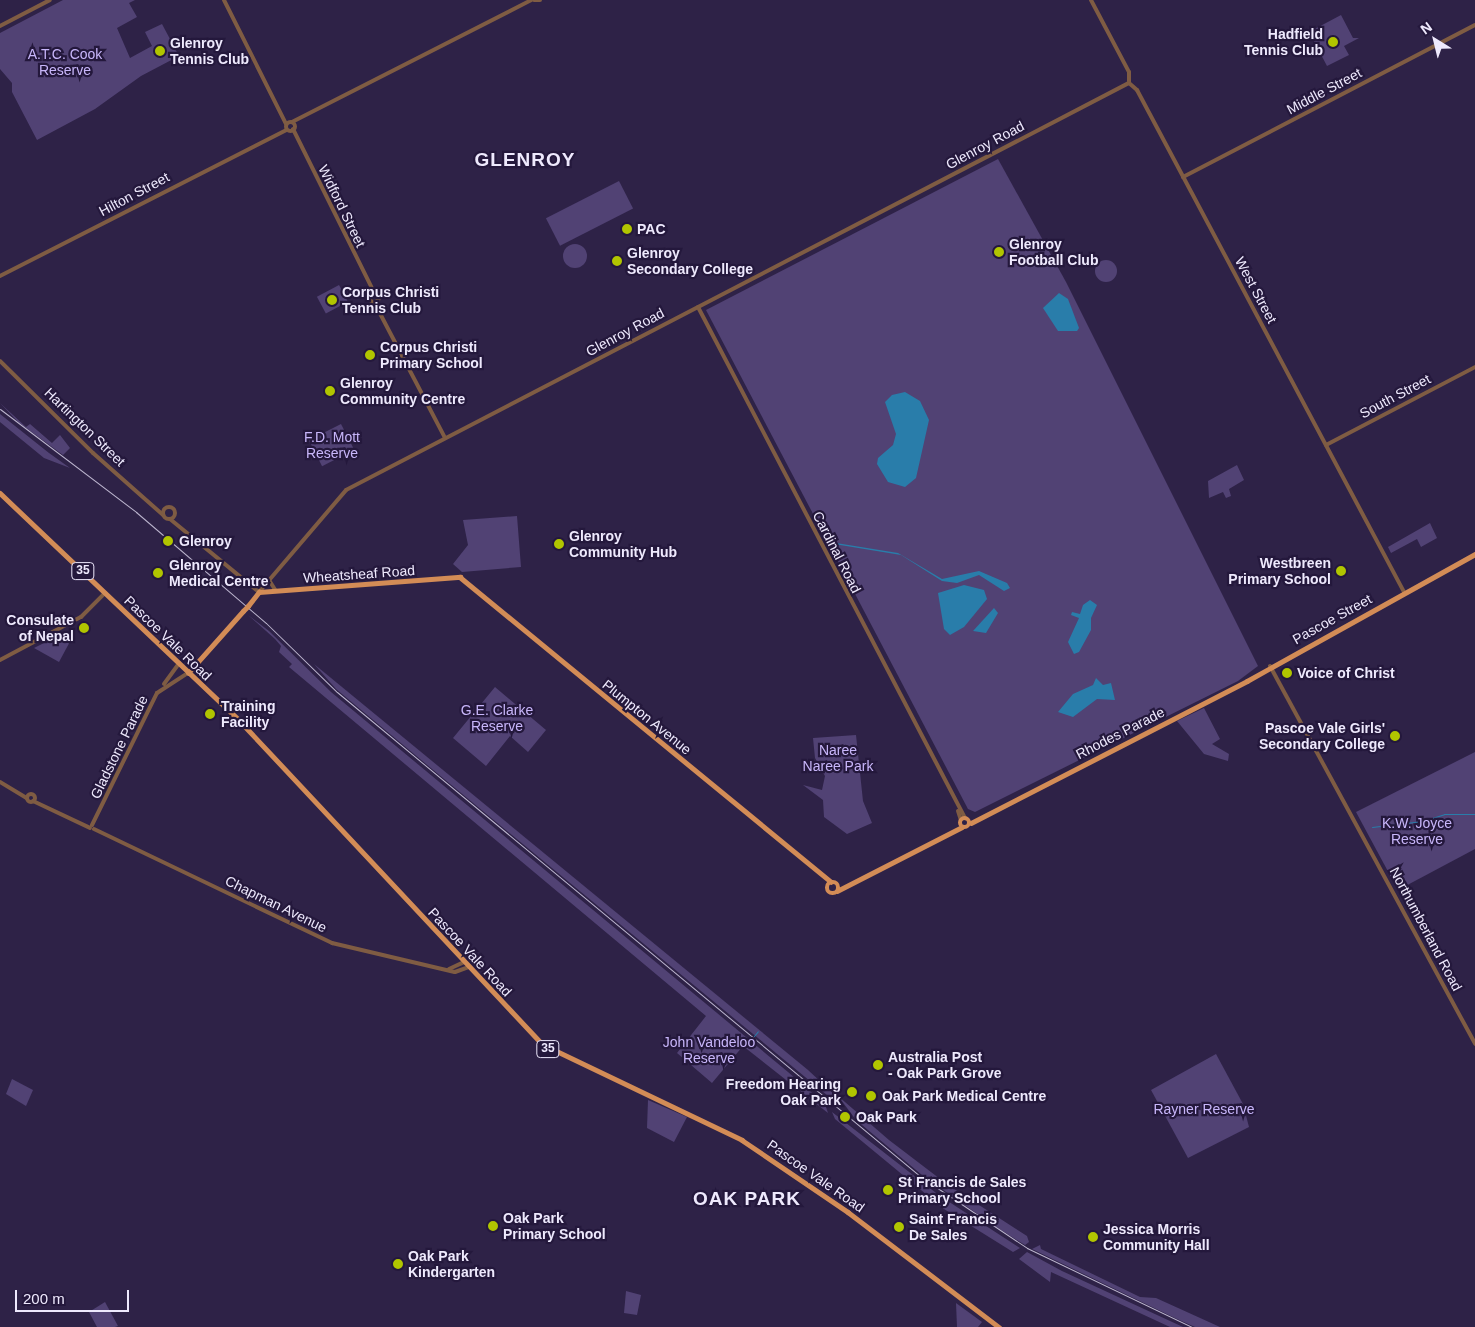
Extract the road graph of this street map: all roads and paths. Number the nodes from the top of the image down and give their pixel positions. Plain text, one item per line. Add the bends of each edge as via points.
1 (50, 0) edge
2 (224, 0) edge
3 (533, 0) edge
4 (540, 0) edge
5 (1091, 0) edge
6 (1475, 25) edge
7 (0, 26) edge
8 (1129, 83) junction
9 (290, 126) junction
10 (1184, 177) junction
11 (0, 276) edge
12 (372, 293) junction
13 (376, 301) junction
14 (698, 307) junction
15 (0, 361) edge
16 (1475, 367) edge
17 (446, 438) junction
18 (1326, 445) junction
19 (0, 493) edge
20 (157, 506) junction
21 (165, 508) junction
22 (163, 514) junction
23 (174, 516) junction
24 (170, 519) junction
25 (177, 524) junction
26 (1475, 554) edge
27 (460, 577) joint
28 (269, 580) junction
29 (259, 592) junction
30 (276, 592) junction
31 (1404, 592) junction
32 (105, 593) junction
33 (0, 660) edge
34 (178, 663) junction
35 (1270, 666) junction
36 (188, 673) junction
37 (161, 688) junction
38 (0, 782) edge
39 (28, 796) junction
40 (34, 799) junction
41 (964, 821) junction
42 (93, 827) junction
43 (852, 883) junction
44 (829, 884) junction
45 (838, 885) junction
46 (837, 891) junction
47 (464, 962) junction
48 (469, 967) junction
49 (447, 969) junction
50 (1475, 1044) edge
51 (999, 1327) edge

1 - 7 street
2 - 9 street, Widford Street
3 - 4 street, Hilton Street
3 - 9 street, Hilton Street
5 - 8 street, West Street via 1129,72
6 - 10 street, Middle Street
8 - 10 street, West Street via 1136,87
8 - 14 street, Glenroy Road
9 - 11 street, Hilton Street
9 - 12 street, Widford Street
10 - 18 street, West Street
12 - 13 street
12 - 13 street
13 - 17 street
14 - 17 street, Glenroy Road
14 - 41 street, Cardinal Road
15 - 20 street, Hartington Street via 93,453
16 - 18 street, South Street
17 - 28 street, Glenroy Road via 342,492
18 - 31 street, West Street
19 - 32 main road, Pascoe Vale Road / 35
20 - 21 street, Hartington Street
20 - 22 street, Hartington Street
21 - 22 street
21 - 23 street via 172,509
22 - 24 street, Hartington Street
23 - 24 street
23 - 25 street
24 - 25 street
25 - 29 street
26 - 31 main road, Pascoe Street
27 - 30 main road, Wheatsheaf Road
27 - 44 main road, Plumpton Avenue
28 - 29 street, Glenroy Road
28 - 30 street via 270,587
29 - 30 main road, Wheatsheaf Road
29 - 36 main road, Glenroy Road, bridge
31 - 35 main road, Pascoe Street
32 - 33 street via 81,618
32 - 34 main road, Pascoe Vale Road / 35
34 - 36 main road, Pascoe Vale Road / 35
34 - 37 street
35 - 41 main road, Rhodes Parade via 979,817
35 - 50 street, Northumberland Road
36 - 37 street, Gladstone Parade
36 - 47 main road, Pascoe Vale Road / 35 via 240,721
37 - 42 street, Gladstone Parade
38 - 39 street
39 - 40 street
39 - 40 street
40 - 42 street, Chapman Avenue
41 - 43 main road, Rhodes Parade via 951,832
42 - 49 street, Chapman Avenue via 331,943
43 - 45 main road, Rhodes Parade
43 - 46 main road, Rhodes Parade
44 - 45 main road
44 - 46 main road via 831,893
45 - 46 main road
47 - 48 main road, Pascoe Vale Road / 35
47 - 49 street
48 - 49 street, Chapman Avenue via 459,972
48 - 51 main road, Pascoe Vale Road / 35 via 548,1049 742,1140 848,1212

